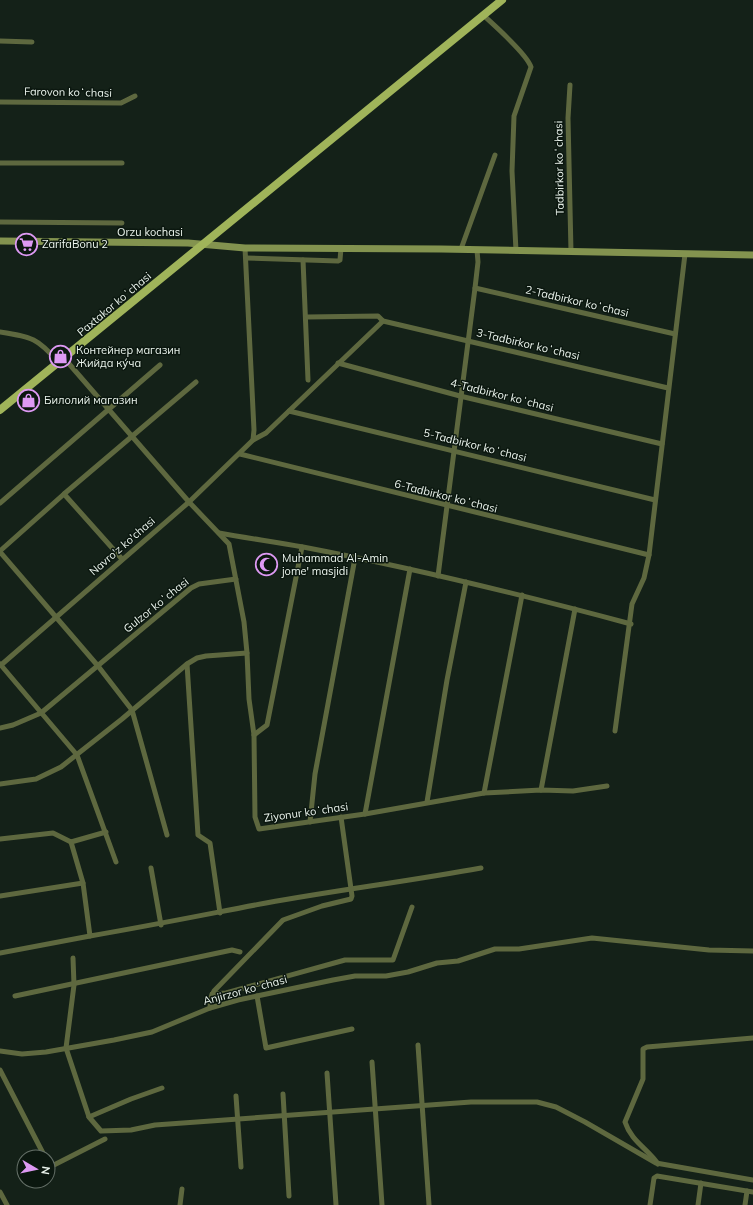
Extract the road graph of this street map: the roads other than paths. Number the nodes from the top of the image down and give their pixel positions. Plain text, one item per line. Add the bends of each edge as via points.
1 (498, 1) edge
2 (483, 16) junction
3 (0, 41) edge
4 (32, 42) dead end
5 (570, 84) dead end
6 (135, 96) dead end
7 (0, 102) edge
8 (495, 155) dead end
9 (0, 163) edge
10 (122, 163) dead end
11 (0, 222) edge
12 (122, 223) dead end
13 (0, 241) edge
14 (203, 244) junction
15 (245, 248) junction
16 (461, 249) junction
17 (477, 250) junction
18 (516, 250) junction
19 (341, 251) junction
20 (571, 252) junction
21 (684, 254) junction
22 (753, 255) edge
23 (246, 258) junction
24 (303, 260) junction
25 (474, 288) junction
26 (307, 317) junction
27 (383, 321) junction
28 (0, 332) edge
29 (675, 334) junction
30 (468, 340) junction
31 (62, 361) junction
32 (338, 363) junction
33 (160, 365) dead end
34 (308, 380) dead end
35 (196, 382) dead end
36 (668, 388) junction
37 (460, 396) junction
38 (109, 409) junction
39 (0, 410) edge
40 (289, 411) junction
41 (132, 436) junction
42 (253, 440) junction
43 (662, 444) junction
44 (454, 451) junction
45 (240, 454) junction
46 (64, 494) junction
47 (655, 500) junction
48 (189, 502) junction
49 (0, 503) edge
50 (447, 506) junction
51 (219, 533) junction
52 (302, 547) junction
53 (0, 552) edge
54 (649, 555) junction
55 (355, 558) junction
56 (122, 559) junction
57 (410, 569) junction
58 (438, 576) junction
59 (236, 579) junction
60 (466, 582) junction
61 (522, 595) junction
62 (575, 609) junction
63 (56, 617) junction
64 (631, 624) junction
65 (248, 653) junction
66 (1, 664) edge
67 (187, 664) junction
68 (98, 666) junction
69 (132, 710) junction
70 (41, 713) junction
71 (0, 728) edge
72 (615, 731) dead end
73 (254, 735) junction
74 (77, 755) junction
75 (0, 784) edge
76 (607, 786) dead end
77 (542, 790) junction
78 (484, 793) junction
79 (427, 802) junction
80 (365, 814) junction
81 (341, 817) junction
82 (310, 822) junction
83 (106, 832) junction
84 (167, 835) dead end
85 (0, 839) edge
86 (71, 842) junction
87 (116, 862) dead end
88 (151, 868) dead end
89 (481, 868) dead end
90 (83, 883) junction
91 (350, 888) junction
92 (0, 896) edge
93 (412, 907) dead end
94 (220, 913) junction
95 (161, 925) junction
96 (90, 936) junction
97 (753, 951) edge
98 (240, 952) dead end
99 (0, 953) edge
100 (73, 958) dead end
101 (74, 985) junction
102 (212, 994) junction
103 (15, 996) dead end
104 (257, 996) junction
105 (210, 1008) junction
106 (352, 1029) dead end
107 (753, 1038) edge
108 (418, 1045) dead end
109 (66, 1048) junction
110 (0, 1052) edge
111 (372, 1062) dead end
112 (0, 1070) edge
113 (327, 1073) dead end
114 (162, 1088) dead end
115 (283, 1094) dead end
116 (236, 1096) dead end
117 (421, 1105) junction
118 (375, 1109) junction
119 (330, 1113) junction
120 (284, 1116) junction
121 (89, 1117) junction
122 (238, 1120) junction
123 (105, 1138) dead end
124 (41, 1149) edge
125 (56, 1164) edge
126 (658, 1164) junction
127 (241, 1167) dead end
128 (753, 1180) edge
129 (701, 1184) junction
130 (182, 1189) dead end
131 (747, 1191) junction
132 (0, 1192) edge
133 (753, 1192) edge
134 (289, 1196) dead end
135 (7, 1205) edge
136 (180, 1205) edge
137 (336, 1205) edge
138 (382, 1205) edge
139 (429, 1205) edge
140 (650, 1205) edge
141 (698, 1205) edge
142 (745, 1205) edge

1 - 2 main road, Paxtakor koʻchasi
2 - 14 main road, Paxtakor koʻchasi
2 - 18 street via 506,37 531,67 516,106 513,123 512,171
3 - 4 street
5 - 20 street, Tadbirkor koʻchasi via 568,118
6 - 7 street, Farovon koʻchasi via 121,103
8 - 16 street
9 - 10 street
11 - 12 street
13 - 14 main road, Orzu kochasi
14 - 15 main road, Orzu kochasi
14 - 31 main road, Paxtakor koʻchasi
15 - 19 main road, Orzu kochasi
15 - 23 street
16 - 17 main road, Orzu kochasi
16 - 19 main road, Orzu kochasi
17 - 18 main road, Orzu kochasi
17 - 25 street
18 - 20 main road, Orzu kochasi
19 - 24 street via 340,260
20 - 21 main road, Orzu kochasi
21 - 22 main road, Orzu kochasi
21 - 29 street
23 - 24 street
23 - 42 street
24 - 26 street
25 - 29 street, 2-Tadbirkor koʻchasi
25 - 30 street
26 - 27 street, 3-Tadbirkor koʻchasi via 378,316
26 - 34 street
27 - 30 street, 3-Tadbirkor koʻchasi
27 - 32 street, Navro'z ko'chasi
28 - 31 street, Ziyonur koʻchasi via 32,338
29 - 36 street
30 - 36 street, 3-Tadbirkor koʻchasi
30 - 37 street
31 - 38 street, Ziyonur koʻchasi
31 - 39 main road, Paxtakor koʻchasi
32 - 37 street, 4-Tadbirkor koʻchasi
32 - 40 street, Navro'z ko'chasi
33 - 38 street
35 - 41 street
36 - 43 street
37 - 43 street, 4-Tadbirkor koʻchasi
37 - 44 street
38 - 41 street, Ziyonur koʻchasi
38 - 49 street
40 - 42 street, Navro'z ko'chasi via 266,433
40 - 44 street, 5-Tadbirkor koʻchasi
41 - 46 street
41 - 48 street, Ziyonur koʻchasi
42 - 45 street, Navro'z ko'chasi
43 - 47 street
44 - 47 street, 5-Tadbirkor koʻchasi
44 - 50 street
45 - 48 street, Navro'z ko'chasi
45 - 50 street, 6-Tadbirkor koʻchasi
46 - 53 street
46 - 56 street
47 - 54 street
48 - 51 street, Ziyonur koʻchasi
48 - 56 street, Navro'z ko'chasi
50 - 54 street, 6-Tadbirkor koʻchasi
50 - 58 street
51 - 52 street
51 - 59 street, Ziyonur koʻchasi via 229,544
52 - 55 street
52 - 73 street via 267,725
53 - 63 street
54 - 64 street via 644,578 632,604
55 - 57 street
55 - 82 street via 315,774
56 - 63 street, Navro'z ko'chasi
57 - 58 street
57 - 80 street
58 - 60 street
59 - 65 street, Ziyonur koʻchasi
59 - 68 street, Gulzor koʻchasi via 199,584 191,588
60 - 61 street
60 - 79 street
61 - 62 street
61 - 78 street
62 - 64 street
62 - 77 street
63 - 66 street, Navro'z ko'chasi
63 - 68 street
64 - 72 street
65 - 67 street via 206,656
65 - 73 street, Ziyonur koʻchasi via 249,699
66 - 70 street
67 - 69 street
67 - 94 street via 198,835 210,843
68 - 69 street
68 - 70 street, Gulzor koʻchasi
69 - 74 street
69 - 84 street
70 - 71 street, Gulzor koʻchasi
70 - 74 street
73 - 82 street, Ziyonur koʻchasi via 255,817 259,829
74 - 75 street via 61,767 36,778
74 - 83 street
76 - 77 street, Ziyonur koʻchasi via 573,791
77 - 78 street, Ziyonur koʻchasi
78 - 79 street, Ziyonur koʻchasi
79 - 80 street, Ziyonur koʻchasi
80 - 81 street, Ziyonur koʻchasi
81 - 82 street, Ziyonur koʻchasi
81 - 91 street
83 - 86 street
83 - 87 street
85 - 86 street via 53,833
86 - 90 street
88 - 95 street
89 - 91 street via 417,880
90 - 92 street
90 - 96 street
91 - 94 street
91 - 102 street via 351,899 283,920
93 - 102 street via 393,960 345,960 226,993
94 - 95 street
95 - 96 street
96 - 99 street
97 - 104 street, Anjirzor koʻchasi via 708,950 592,938 518,949 496,949 458,961 437,963 408,972 386,976 355,976
98 - 101 street via 232,950
100 - 101 street
101 - 103 street
101 - 109 street
102 - 105 street
104 - 105 street, Anjirzor koʻchasi
104 - 106 street via 266,1048
105 - 109 street, Anjirzor koʻchasi via 152,1032
107 - 126 street via 643,1049 643,1079 625,1122 635,1140
108 - 117 street
109 - 110 street, Anjirzor koʻchasi via 22,1054
109 - 121 street
111 - 118 street
112 - 124 street
113 - 119 street
114 - 121 street via 131,1098
115 - 120 street
116 - 122 street
117 - 118 street
117 - 126 street via 487,1101 536,1102 562,1110 621,1142 643,1158
117 - 139 street
118 - 119 street
118 - 138 street
119 - 120 street
119 - 137 street
120 - 122 street
120 - 134 street
121 - 122 street via 98,1129 104,1131
122 - 127 street
123 - 125 street
126 - 128 street
129 - 131 street
129 - 140 street via 657,1176 654,1178
129 - 141 street
130 - 136 street
131 - 133 street
131 - 142 street
132 - 135 street

